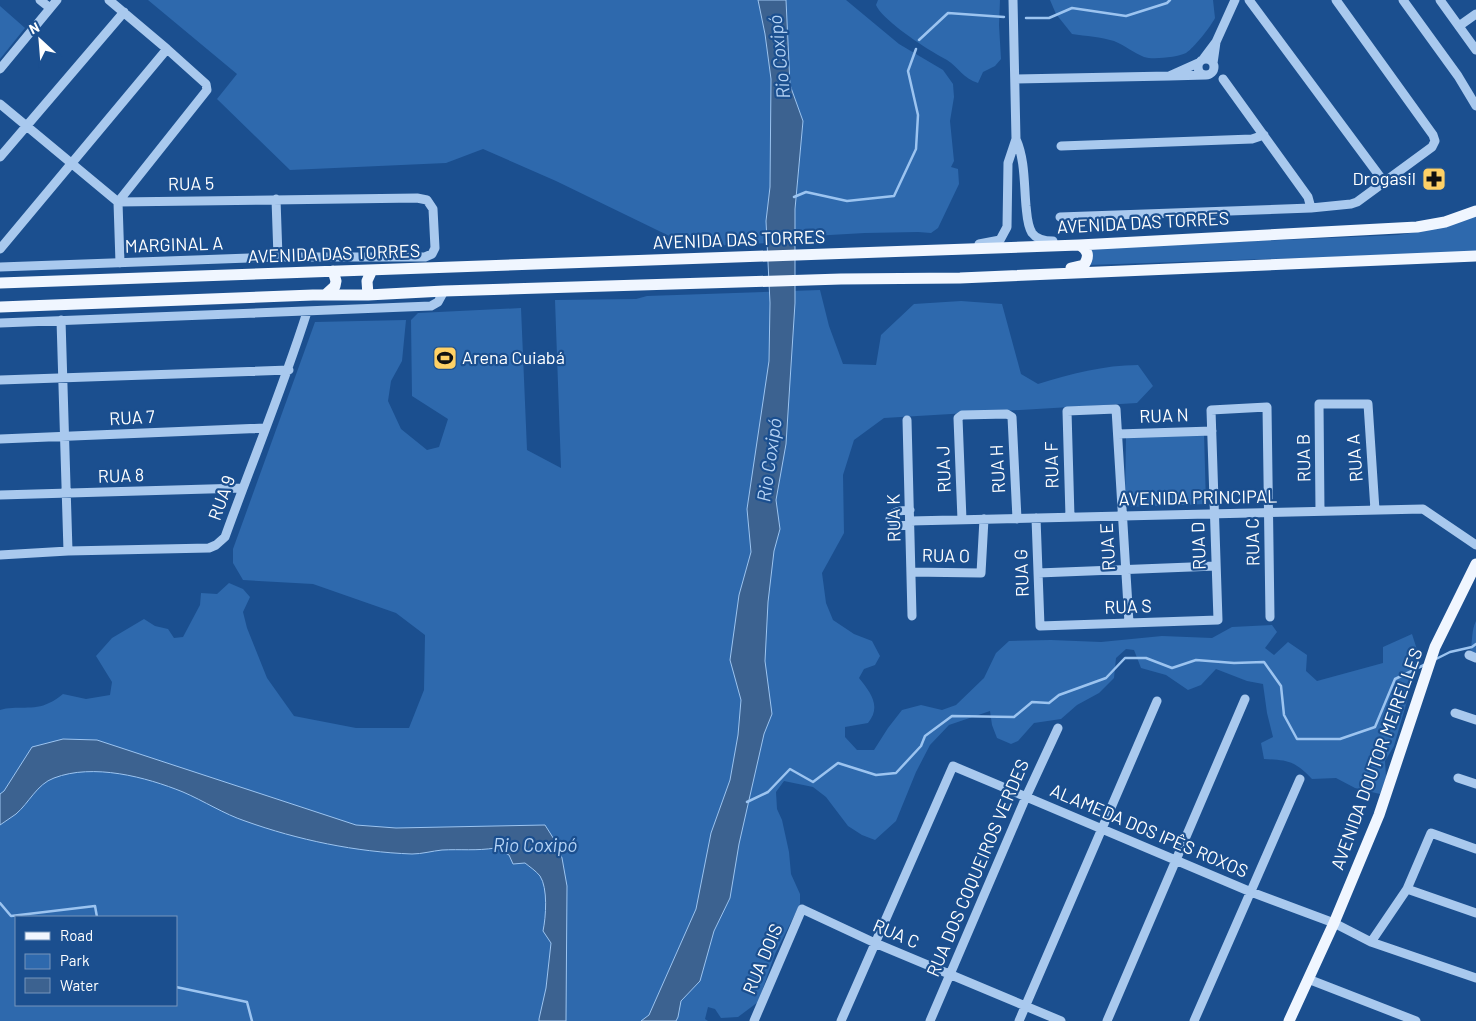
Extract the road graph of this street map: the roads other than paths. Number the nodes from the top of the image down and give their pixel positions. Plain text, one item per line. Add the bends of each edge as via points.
1 (40, 0) edge
2 (56, 0) edge
3 (109, 0) edge
4 (1013, 0) edge
5 (1235, 0) edge
6 (1249, 0) edge
7 (1336, 0) edge
8 (1403, 0) edge
9 (1440, 0) edge
10 (50, 8) junction
11 (124, 12) junction
12 (1476, 14) edge
13 (1459, 26) junction
14 (1216, 42) junction
15 (167, 49) junction
16 (1476, 50) edge
17 (1201, 61) junction
18 (1214, 65) junction
19 (0, 69) edge
20 (1206, 75) junction
21 (1169, 76) junction
22 (1458, 76) junction
23 (1015, 79) junction
24 (1223, 79) junction
25 (1476, 97) edge
26 (0, 104) edge
27 (1476, 106) edge
28 (27, 125) junction
29 (1264, 135) junction
30 (1016, 139) junction
31 (1060, 146) dead end
32 (0, 157) edge
33 (71, 164) junction
34 (1384, 182) junction
35 (276, 199) junction
36 (118, 202) junction
37 (1311, 208) junction
38 (1474, 211) edge
39 (1060, 216) dead end
40 (1078, 245) junction
41 (435, 248) joint
42 (0, 249) edge
43 (952, 250) junction
44 (1476, 256) edge
45 (278, 257) junction
46 (120, 263) junction
47 (0, 267) edge
48 (372, 270) junction
49 (333, 271) junction
50 (960, 278) junction
51 (0, 283) edge
52 (444, 291) junction
53 (325, 295) junction
54 (368, 295) junction
55 (0, 308) edge
56 (307, 312) junction
57 (62, 320) junction
58 (0, 323) edge
59 (289, 370) junction
60 (63, 378) junction
61 (0, 380) edge
62 (1368, 404) joint
63 (1116, 409) joint
64 (1212, 410) joint
65 (1067, 411) joint
66 (958, 418) joint
67 (908, 420) dead end
68 (265, 428) junction
69 (1212, 431) junction
70 (1118, 434) junction
71 (65, 437) junction
72 (0, 440) edge
73 (243, 488) junction
74 (66, 494) junction
75 (0, 495) edge
76 (910, 510) junction
77 (1375, 510) junction
78 (1320, 511) junction
79 (1268, 512) junction
80 (1214, 514) junction
81 (1123, 516) junction
82 (1070, 517) junction
83 (1036, 518) junction
84 (984, 519) junction
85 (1018, 519) junction
86 (962, 520) junction
87 (910, 523) junction
88 (1476, 545) edge
89 (68, 551) junction
90 (0, 555) edge
91 (1476, 564) edge
92 (1216, 566) junction
93 (1126, 570) junction
94 (911, 572) junction
95 (1038, 573) junction
96 (912, 616) dead end
97 (1270, 617) dead end
98 (1218, 620) joint
99 (1129, 623) junction
100 (1040, 626) joint
101 (1245, 699) dead end
102 (1157, 701) dead end
103 (1455, 713) dead end
104 (1476, 720) edge
105 (1058, 728) dead end
106 (1300, 778) dead end
107 (1458, 778) dead end
108 (1476, 784) edge
109 (1026, 796) junction
110 (1103, 828) junction
111 (1476, 849) edge
112 (1176, 860) junction
113 (1407, 889) junction
114 (1252, 892) junction
115 (802, 909) joint
116 (1476, 913) edge
117 (1334, 924) junction
118 (1371, 942) junction
119 (875, 943) junction
120 (950, 974) junction
121 (1476, 978) edge
122 (1308, 979) junction
123 (1025, 1006) junction
124 (754, 1021) edge
125 (841, 1021) edge
126 (930, 1021) edge
127 (1019, 1021) edge
128 (1060, 1021) edge
129 (1107, 1021) edge
130 (1194, 1021) edge
131 (1289, 1021) edge
132 (1416, 1021) edge

1 - 10 street
2 - 10 street
3 - 11 street
4 - 23 street
5 - 14 street
6 - 34 street
7 - 34 street via 1435,141 1432,147
8 - 22 street
9 - 13 street
10 - 19 street
11 - 15 street
11 - 28 street
12 - 13 street
13 - 16 street
14 - 17 street
14 - 18 street
15 - 33 street
15 - 36 street via 206,84 207,90
17 - 18 street via 1210,59
17 - 20 street via 1198,71
17 - 21 street
18 - 20 street via 1213,71
18 - 24 street
20 - 21 street
20 - 24 street
21 - 23 street
22 - 25 street
22 - 27 street
23 - 30 street
24 - 29 street
26 - 28 street
28 - 32 street
28 - 33 street
29 - 31 street via 1252,139
29 - 37 street via 1308,197
30 - 40 street via 1021,150 1032,233 1043,241 1066,240
30 - 43 street via 1008,162 1007,230 1000,240
33 - 36 street
33 - 42 street
34 - 37 street via 1358,202
35 - 36 street, RUA 5
35 - 41 street, RUA 5 via 426,200 433,209
35 - 45 street
36 - 46 street
37 - 39 street
38 - 40 main road, AVENIDA DAS TORRES via 1445,222 1417,227
40 - 43 main road, AVENIDA DAS TORRES
40 - 50 main road via 1085,248 1087,259 1084,265 1075,268 1007,271
41 - 45 street, MARGINAL A via 425,257
43 - 48 main road, AVENIDA DAS TORRES
44 - 50 main road
45 - 46 street, MARGINAL A
46 - 47 street, MARGINAL A
48 - 49 main road, AVENIDA DAS TORRES
48 - 54 main road via 367,281
49 - 51 main road, AVENIDA DAS TORRES
49 - 53 main road via 335,286
50 - 52 main road
52 - 54 main road
52 - 56 street via 438,302 431,306
53 - 54 main road
53 - 55 main road
56 - 57 street
56 - 59 street, RUA 9
57 - 58 street
57 - 60 street
59 - 60 street
59 - 68 street, RUA 9
60 - 61 street
60 - 71 street
62 - 77 street, RUA A
62 - 78 street, RUA B via 1320,404
63 - 65 street, RUA N
63 - 70 street, RUA E
64 - 69 street, RUA D
64 - 79 street, RUA C via 1267,407
65 - 82 street, RUA F
66 - 85 street, RUA H via 962,415 1008,414 1012,418
66 - 86 street, RUA J
67 - 76 street, RUA K
68 - 71 street, RUA 7
68 - 73 street, RUA 9
69 - 70 street, RUA N
69 - 80 street, RUA D
70 - 81 street, RUA E
71 - 72 street, RUA 7
71 - 74 street
73 - 74 street, RUA 8
73 - 89 street, RUA 9 via 225,537 208,548
74 - 75 street, RUA 8
74 - 89 street
76 - 87 street, RUA K
76 - 87 street via 896,512 890,519 896,526
77 - 78 street, AVENIDA PRINCIPAL
77 - 88 street, AVENIDA PRINCIPAL via 1423,509
78 - 79 street, AVENIDA PRINCIPAL
79 - 80 street, AVENIDA PRINCIPAL
79 - 97 street, RUA C
80 - 81 street, AVENIDA PRINCIPAL
80 - 92 street, RUA D
81 - 82 street, AVENIDA PRINCIPAL
81 - 93 street, RUA E
82 - 83 street, AVENIDA PRINCIPAL
83 - 85 street, AVENIDA PRINCIPAL
83 - 95 street, RUA G
84 - 85 street, AVENIDA PRINCIPAL
84 - 86 street, AVENIDA PRINCIPAL
84 - 94 street, RUA O via 981,573
86 - 87 street, AVENIDA PRINCIPAL
87 - 94 street, RUA K
89 - 90 street, RUA 9
91 - 117 main road, AVENIDA DOUTOR MEIRELLES via 1435,647 1379,815
92 - 93 street
92 - 98 street, RUA D
93 - 95 street
93 - 99 street, RUA E
94 - 96 street, RUA K
95 - 100 street, RUA G
98 - 99 street, RUA S
99 - 100 street, RUA S
101 - 112 street
102 - 110 street
103 - 104 street
105 - 109 street, RUA DOS COQUEIROS VERDES
106 - 114 street
107 - 108 street
109 - 110 street, ALAMEDA DOS IPÊS ROXOS
109 - 119 street, ALAMEDA DOS IPÊS ROXOS via 953,766
109 - 120 street, RUA DOS COQUEIROS VERDES
110 - 112 street, ALAMEDA DOS IPÊS ROXOS
110 - 123 street
111 - 113 street via 1431,833
112 - 114 street, ALAMEDA DOS IPÊS ROXOS
112 - 129 street
113 - 116 street
113 - 118 street
114 - 117 street, ALAMEDA DOS IPÊS ROXOS
114 - 130 street
115 - 119 street, RUA C
115 - 124 street, RUA DOIS
117 - 118 street, ALAMEDA DOS IPÊS ROXOS
117 - 122 main road, AVENIDA DOUTOR MEIRELLES
118 - 121 street, ALAMEDA DOS IPÊS ROXOS
119 - 120 street, RUA C
119 - 125 street
120 - 123 street, RUA C
120 - 126 street, RUA DOS COQUEIROS VERDES
122 - 131 main road, AVENIDA DOUTOR MEIRELLES
122 - 132 street
123 - 127 street
123 - 128 street, RUA C

